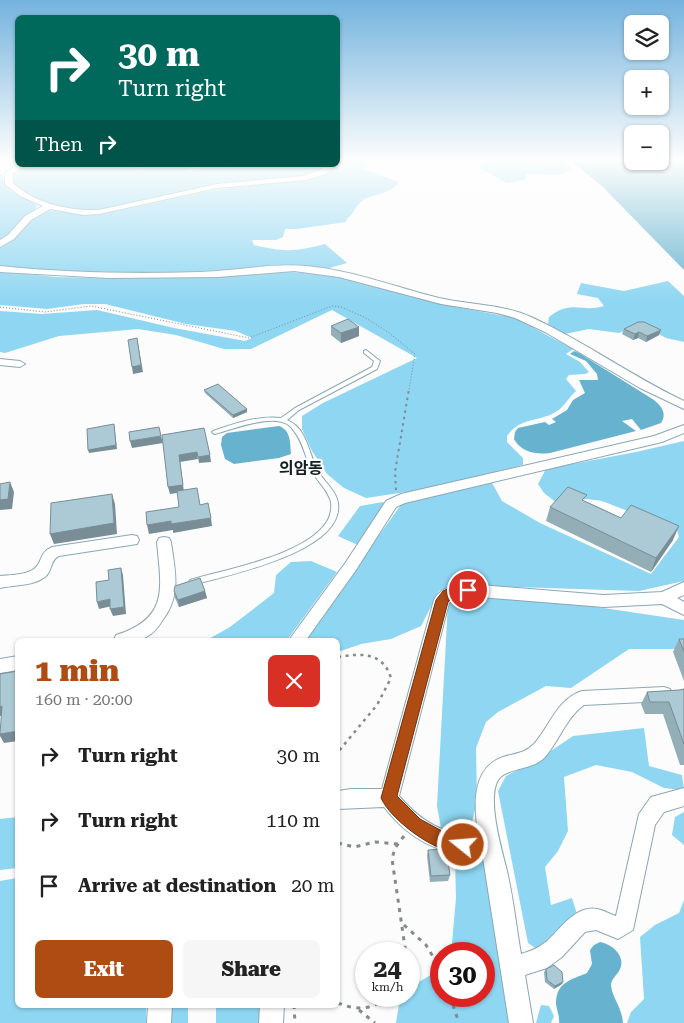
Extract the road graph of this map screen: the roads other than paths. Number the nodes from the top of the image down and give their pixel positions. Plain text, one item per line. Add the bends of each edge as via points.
1 (47, 208) edge
2 (58, 208) edge
3 (118, 208) edge
4 (0, 244) edge
5 (0, 269) edge
6 (366, 352) dead end
7 (0, 362) edge
8 (20, 364) dead end
9 (684, 405) edge
10 (283, 420) junction
11 (684, 429) edge
12 (215, 432) dead end
13 (132, 540) dead end
14 (164, 542) dead end
15 (0, 582) edge
16 (186, 584) edge
17 (684, 588) edge
18 (664, 598) junction
19 (684, 609) edge
20 (131, 638) edge
21 (297, 638) edge
22 (15, 664) edge
23 (0, 666) edge
24 (673, 694) edge
25 (684, 797) edge
26 (389, 798) junction
27 (340, 800) edge
28 (490, 849) junction
29 (512, 968) junction
30 (160, 1008) edge
31 (272, 1008) edge
32 (159, 1023) edge
33 (271, 1023) edge
34 (521, 1023) edge

1 - 4 street via 28,218
2 - 3 street via 82,213
5 - 9 street via 57,275 219,274 306,269 338,274 439,301 513,313 647,388
6 - 10 lane via 377,361 375,368 297,409
7 - 8 street
10 - 12 lane via 245,424
10 - 16 lane via 294,426 313,468 334,500 335,508 329,525 310,543 299,548
11 - 21 street via 658,439 400,499 391,504 351,566
13 - 15 street via 57,551 50,554 41,572
14 - 20 street via 170,586 173,588 161,612 147,629
17 - 18 street
18 - 19 street
18 - 26 street via 604,601 468,590 447,594 442,600
22 - 23 street
24 - 28 street via 582,698 576,701 537,753 520,763 500,766 491,775 484,807
25 - 29 street via 658,804 646,821 625,922 618,928 596,919 579,923 539,960
26 - 27 street
26 - 28 street via 414,824 450,844
28 - 29 street via 496,867
29 - 34 street
30 - 32 street
31 - 33 street

